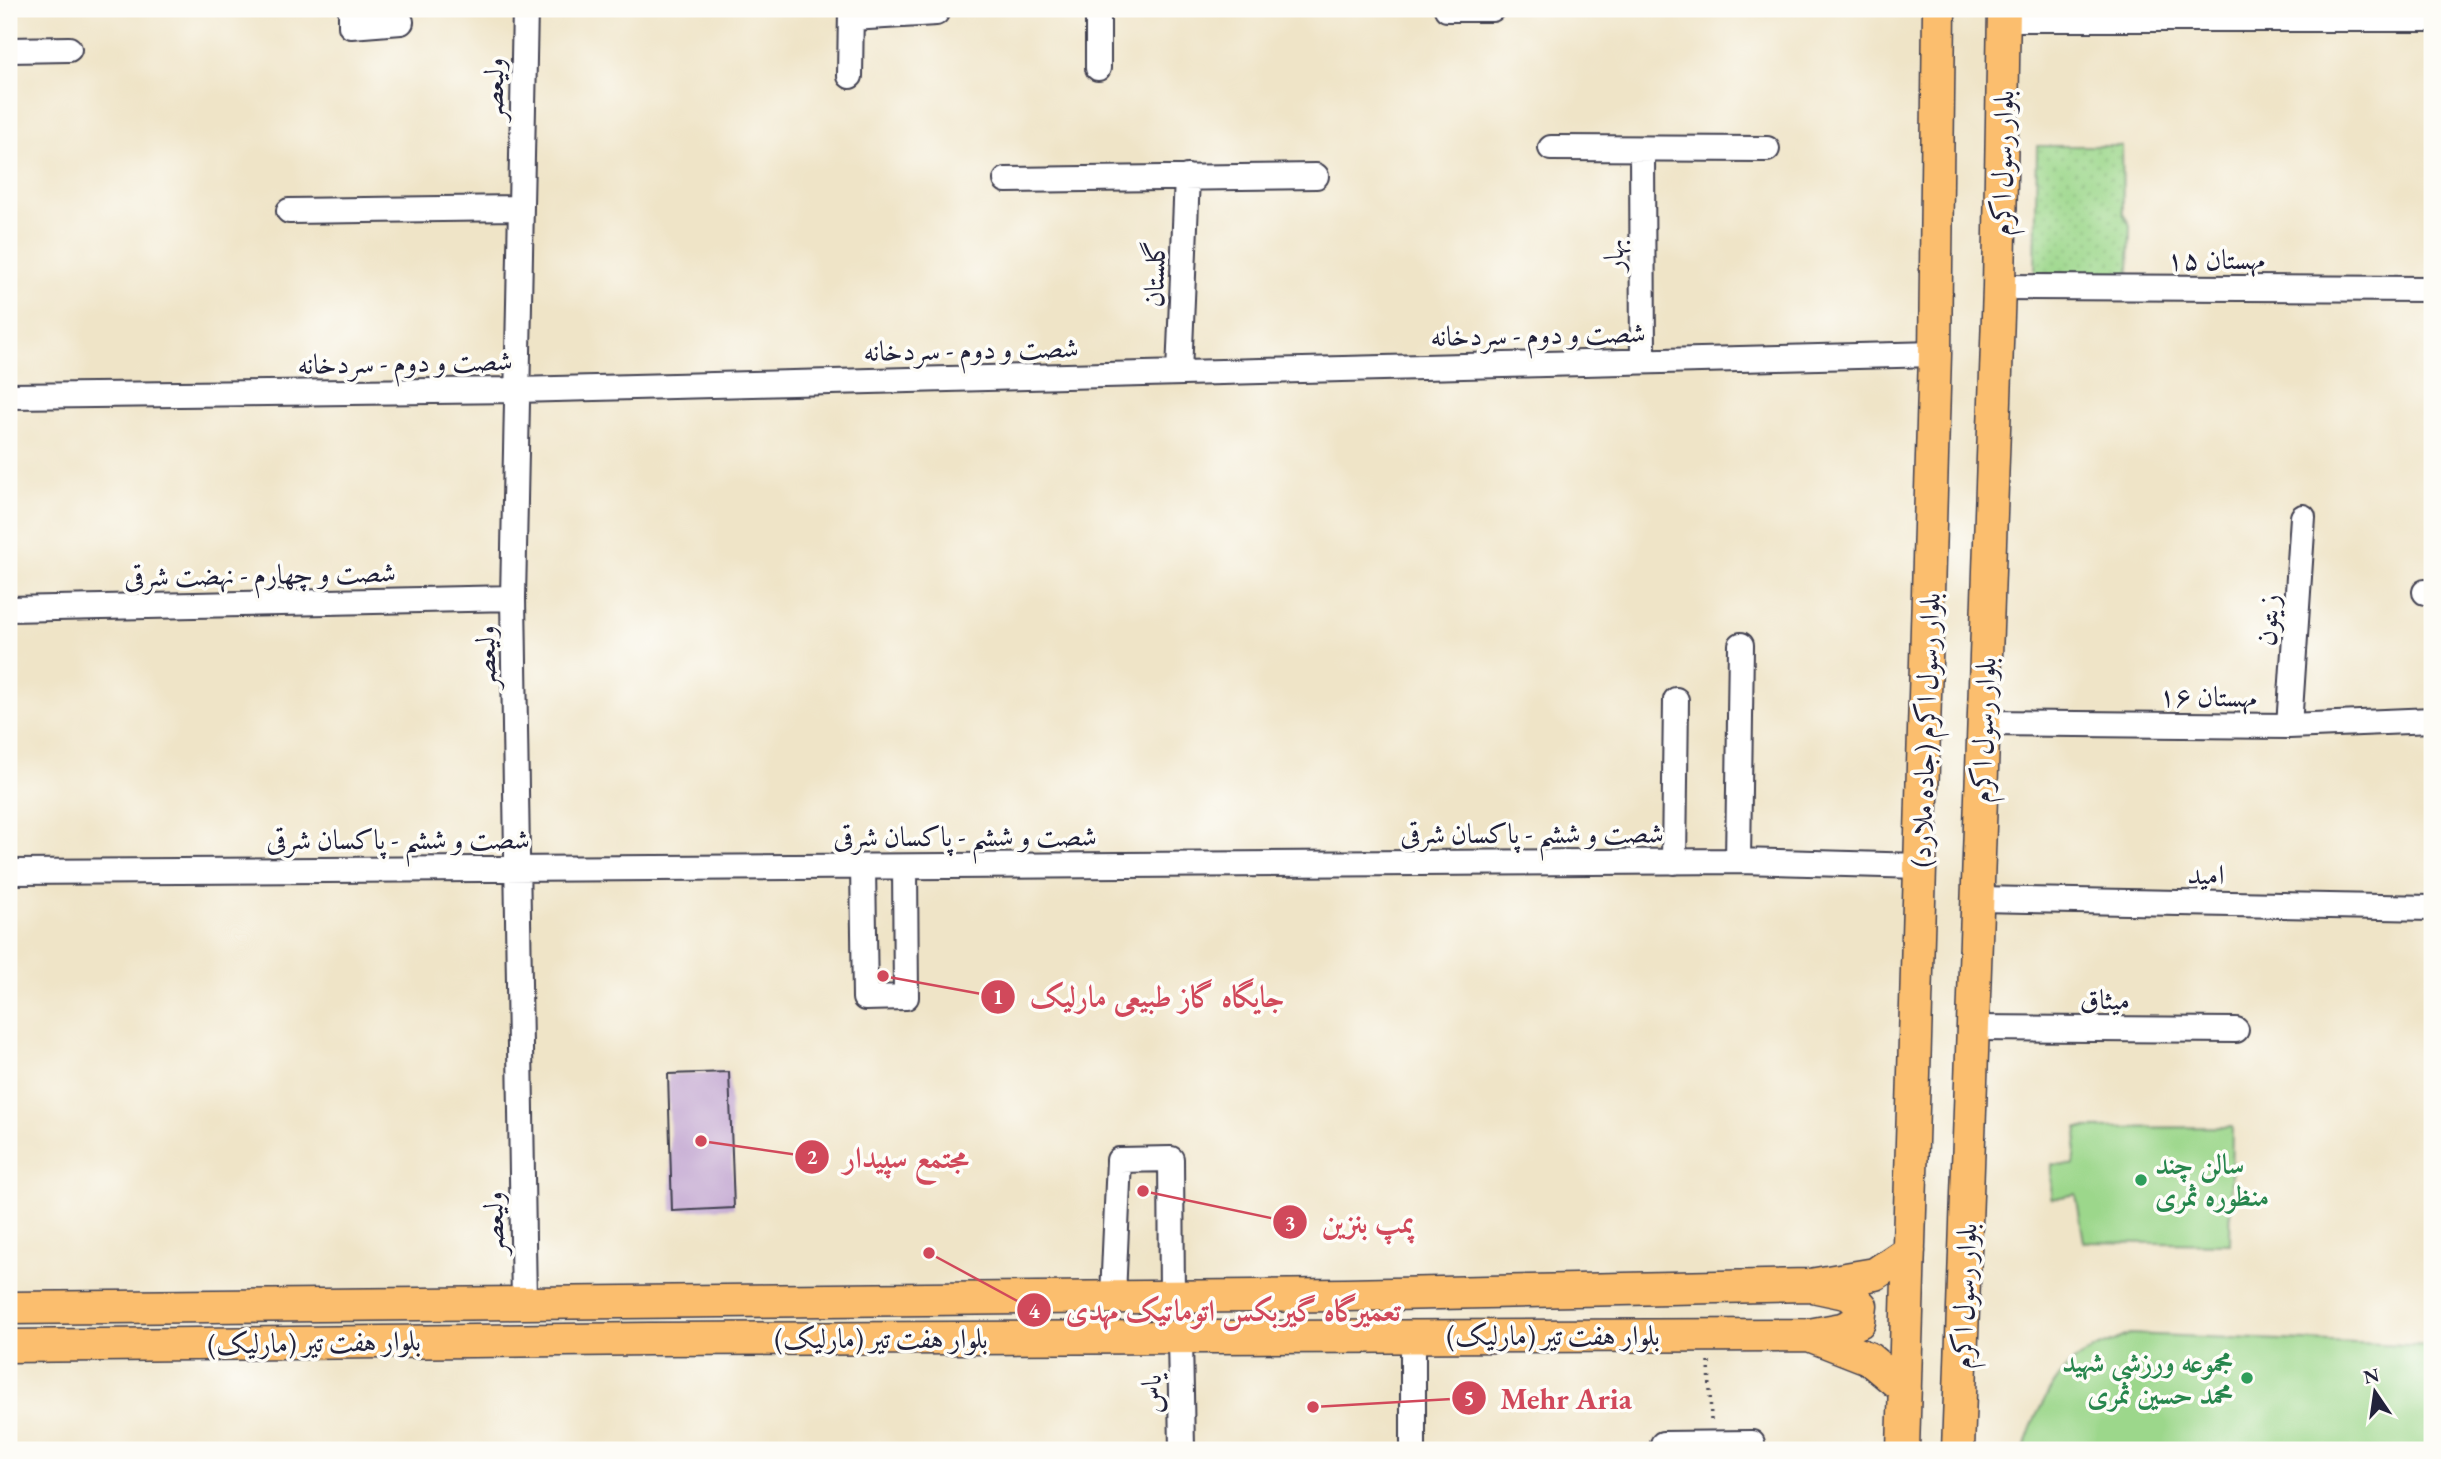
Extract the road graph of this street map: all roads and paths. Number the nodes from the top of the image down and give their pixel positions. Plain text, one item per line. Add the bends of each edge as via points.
1 (351, 9) edge
2 (525, 9) edge
3 (936, 9) edge
4 (1098, 9) edge
5 (1447, 9) edge
6 (1468, 9) edge
7 (1492, 9) edge
8 (1939, 9) edge
9 (851, 13) edge
10 (2004, 14) edge
11 (2432, 19) edge
12 (401, 22) dead end
13 (69, 49) dead end
14 (9, 50) edge
15 (1098, 68) dead end
16 (850, 76) dead end
17 (1551, 148) dead end
18 (1642, 149) junction
19 (1767, 149) dead end
20 (1316, 176) dead end
21 (1187, 177) junction
22 (1006, 180) dead end
23 (520, 208) junction
24 (289, 211) dead end
25 (1999, 287) junction
26 (2432, 289) edge
27 (1935, 354) junction
28 (1643, 361) junction
29 (1179, 373) junction
30 (516, 390) junction
31 (9, 396) edge
32 (2303, 517) dead end
33 (513, 598) junction
34 (9, 610) edge
35 (1741, 645) dead end
36 (1676, 700) dead end
37 (2432, 720) edge
38 (1983, 723) junction
39 (2289, 726) junction
40 (1738, 861) junction
41 (1674, 862) junction
42 (1921, 866) junction
43 (863, 867) junction
44 (905, 867) junction
45 (519, 868) junction
46 (9, 872) edge
47 (1978, 899) junction
48 (2432, 908) edge
49 (1974, 1028) junction
50 (2236, 1030) dead end
51 (1909, 1251) junction
52 (1810, 1285) junction
53 (1113, 1296) junction
54 (1172, 1296) junction
55 (524, 1304) junction
56 (9, 1308) edge
57 (1413, 1335) junction
58 (1708, 1335) junction
59 (1809, 1335) junction
60 (1180, 1336) junction
61 (9, 1346) edge
62 (1905, 1389) junction
63 (1712, 1444) junction
64 (1182, 1450) edge
65 (1413, 1450) edge
66 (1663, 1450) edge
67 (1752, 1450) edge
68 (1903, 1450) edge
69 (1958, 1450) edge

1 - 12 street via 351,26
2 - 23 street, ولیعصر
3 - 9 street via 936,13
4 - 15 street
5 - 6 street
6 - 7 street
8 - 27 main road, بلوار رسول اکرم (جاده ملارد)
9 - 16 street
10 - 11 street
10 - 25 main road, بلوار رسول اکرم
13 - 14 street
17 - 18 street
18 - 19 street
18 - 28 street, بهار
20 - 21 street
21 - 22 street
21 - 29 street, گلستان
23 - 24 street
23 - 30 street, ولیعصر
25 - 26 street, مهستان ۱۵
25 - 38 main road, بلوار رسول اکرم
27 - 28 street, شصت و دوم - سردخانه
27 - 42 main road, بلوار رسول اکرم (جاده ملارد)
28 - 29 street, شصت و دوم - سردخانه
29 - 30 street, شصت و دوم - سردخانه
30 - 31 street, شصت و دوم - سردخانه
30 - 33 street, ولیعصر
32 - 39 street, زیتون
33 - 34 street, شصت و چهارم - نهضت شرقی
33 - 45 street, ولیعصر
35 - 40 street
36 - 41 street
37 - 39 street, مهستان ۱۶
38 - 39 street, مهستان ۱۶
38 - 47 main road, بلوار رسول اکرم
40 - 41 street, شصت و ششم - پاکسان شرقی
40 - 42 street, شصت و ششم - پاکسان شرقی
41 - 44 street, شصت و ششم - پاکسان شرقی
42 - 51 main road, بلوار رسول اکرم (جاده ملارد)
43 - 44 street, شصت و ششم - پاکسان شرقی
43 - 44 street via 865,998 906,997
43 - 45 street, شصت و ششم - پاکسان شرقی
45 - 46 street, شصت و ششم - پاکسان شرقی
45 - 55 street, ولیعصر
47 - 48 street, امید
47 - 49 main road, بلوار رسول اکرم
49 - 50 street, میثاق
49 - 69 main road, بلوار رسول اکرم
51 - 52 main road, بلوار هفت تیر (مارلیک) via 1875,1273
51 - 62 main road, بلوار رسول اکرم (جاده ملارد)
52 - 54 main road, بلوار هفت تیر (مارلیک)
52 - 59 main road via 1850,1294 1861,1306 1859,1322
53 - 54 main road, بلوار هفت تیر (مارلیک)
53 - 54 street via 1119,1160 1171,1159
53 - 55 main road, بلوار هفت تیر (مارلیک)
55 - 56 main road, بلوار هفت تیر (مارلیک)
57 - 58 main road, بلوار هفت تیر (مارلیک)
57 - 60 main road, بلوار هفت تیر (مارلیک)
57 - 65 street
58 - 59 main road, بلوار هفت تیر (مارلیک)
58 - 63 path
59 - 62 main road, بلوار هفت تیر (مارلیک) via 1868,1358
60 - 61 main road, بلوار هفت تیر (مارلیک)
60 - 64 street, یاس
62 - 68 main road, بلوار رسول اکرم (جاده ملارد)
63 - 66 street via 1663,1444
63 - 67 street via 1752,1443

